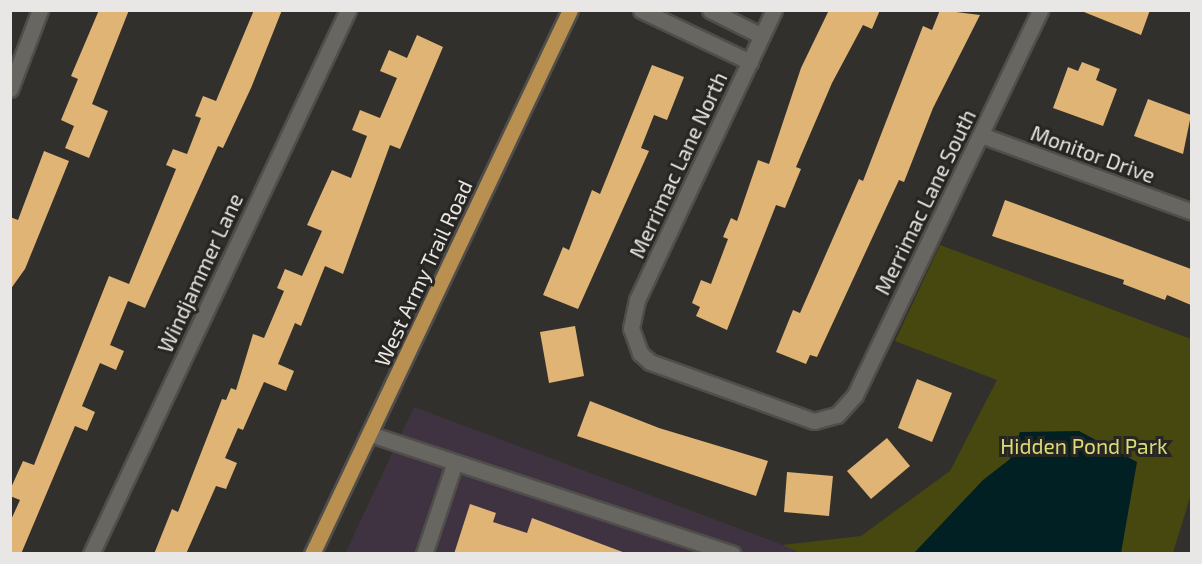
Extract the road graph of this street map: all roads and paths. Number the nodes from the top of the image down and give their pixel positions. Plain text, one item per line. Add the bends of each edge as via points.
1 (40, 10) edge
2 (348, 10) edge
3 (570, 10) edge
4 (641, 10) edge
5 (710, 10) edge
6 (774, 10) edge
7 (1040, 10) edge
8 (762, 36) junction
9 (750, 62) junction
10 (10, 89) edge
11 (981, 135) junction
12 (1191, 212) edge
13 (844, 410) joint
14 (370, 434) junction
15 (454, 465) junction
16 (91, 554) edge
17 (312, 554) edge
18 (424, 554) edge
19 (733, 554) edge

1 - 10 street
2 - 16 street, Windjammer Lane
3 - 14 main road, West Army Trail Road
4 - 9 street
5 - 8 street
6 - 8 street, Merrimac Lane North
7 - 11 street, Merrimac Lane South
8 - 9 street, Merrimac Lane North
9 - 13 street, Merrimac Lane North via 637,300 633,340 640,352 661,368 800,419 826,418
11 - 12 street, Monitor Drive
11 - 13 street, Merrimac Lane South
14 - 15 street
14 - 17 main road, West Army Trail Road
15 - 18 street
15 - 19 street

